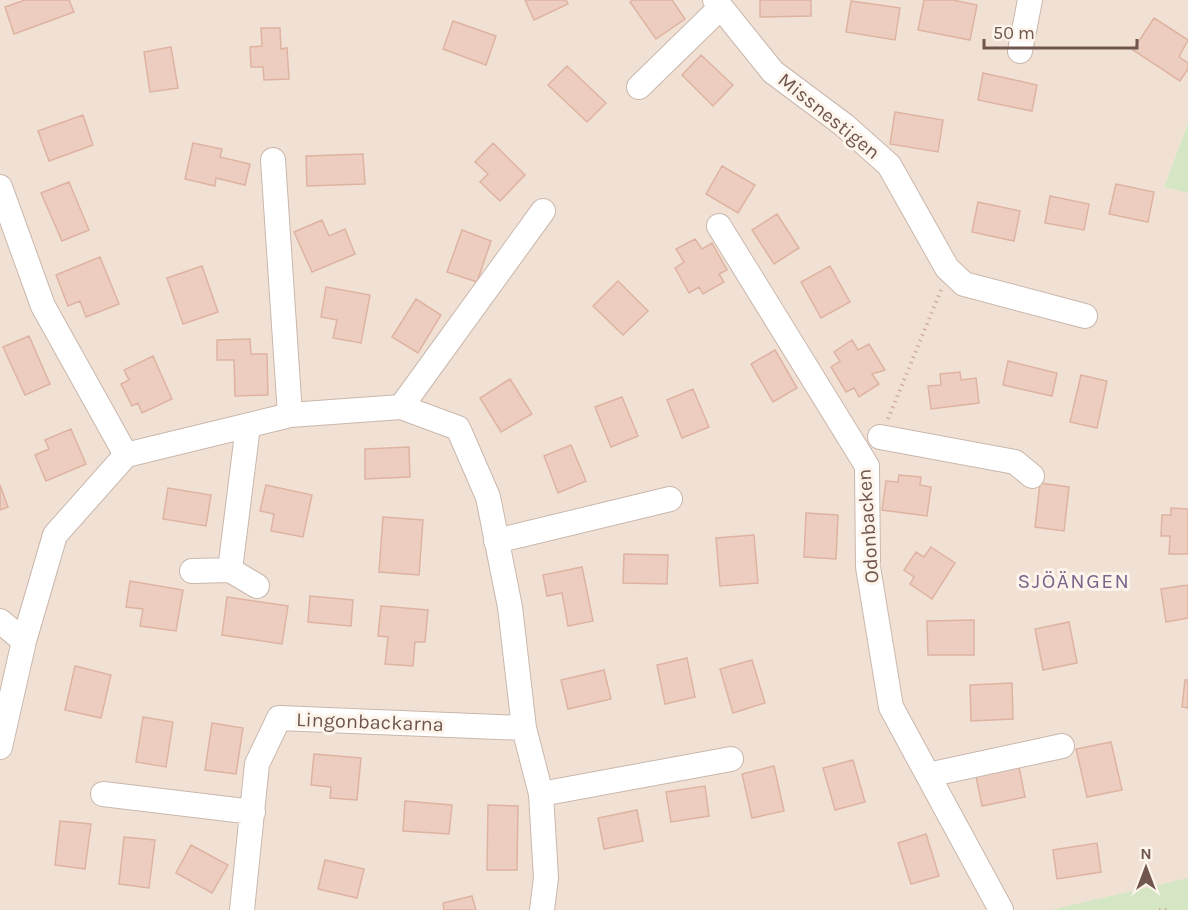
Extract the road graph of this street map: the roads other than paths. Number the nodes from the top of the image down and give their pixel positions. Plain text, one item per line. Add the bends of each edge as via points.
1 (1030, 0) edge
2 (717, 4) edge
3 (1020, 51) dead end
4 (639, 87) dead end
5 (273, 160) dead end
6 (0, 187) edge
7 (543, 211) dead end
8 (719, 226) dead end
9 (1085, 316) dead end
10 (401, 408) junction
11 (290, 415) junction
12 (248, 426) junction
13 (880, 437) road end
14 (126, 455) junction
15 (1032, 476) dead end
16 (670, 499) dead end
17 (496, 541) junction
18 (230, 570) junction
19 (192, 571) dead end
20 (257, 586) dead end
21 (0, 621) edge
22 (24, 641) junction
23 (524, 728) junction
24 (1062, 746) dead end
25 (0, 747) edge
26 (731, 759) dead end
27 (928, 775) junction
28 (103, 794) dead end
29 (541, 794) junction
30 (253, 812) junction
31 (242, 910) edge
32 (542, 910) edge
33 (1001, 910) edge

1 - 3 street
2 - 4 street
2 - 9 street, Missnestigen via 773,72 844,125 889,165 947,268 964,284
5 - 11 street
6 - 14 street via 43,306
7 - 10 street
8 - 27 street, Odonbacken via 867,466 868,567 891,707
10 - 11 street
10 - 17 street via 458,428 488,497
11 - 12 street
12 - 14 street
12 - 18 street
13 - 15 street via 1015,462
14 - 22 street via 55,535
16 - 17 street
17 - 23 street via 510,607
18 - 19 street
18 - 20 street
21 - 22 street
22 - 25 street
23 - 29 street
23 - 30 street, Lingonbackarna via 279,718 257,764
24 - 27 street
26 - 29 street
27 - 33 street, Odonbacken
28 - 30 street
29 - 32 street via 546,878
30 - 31 street, Lingonbackarna

